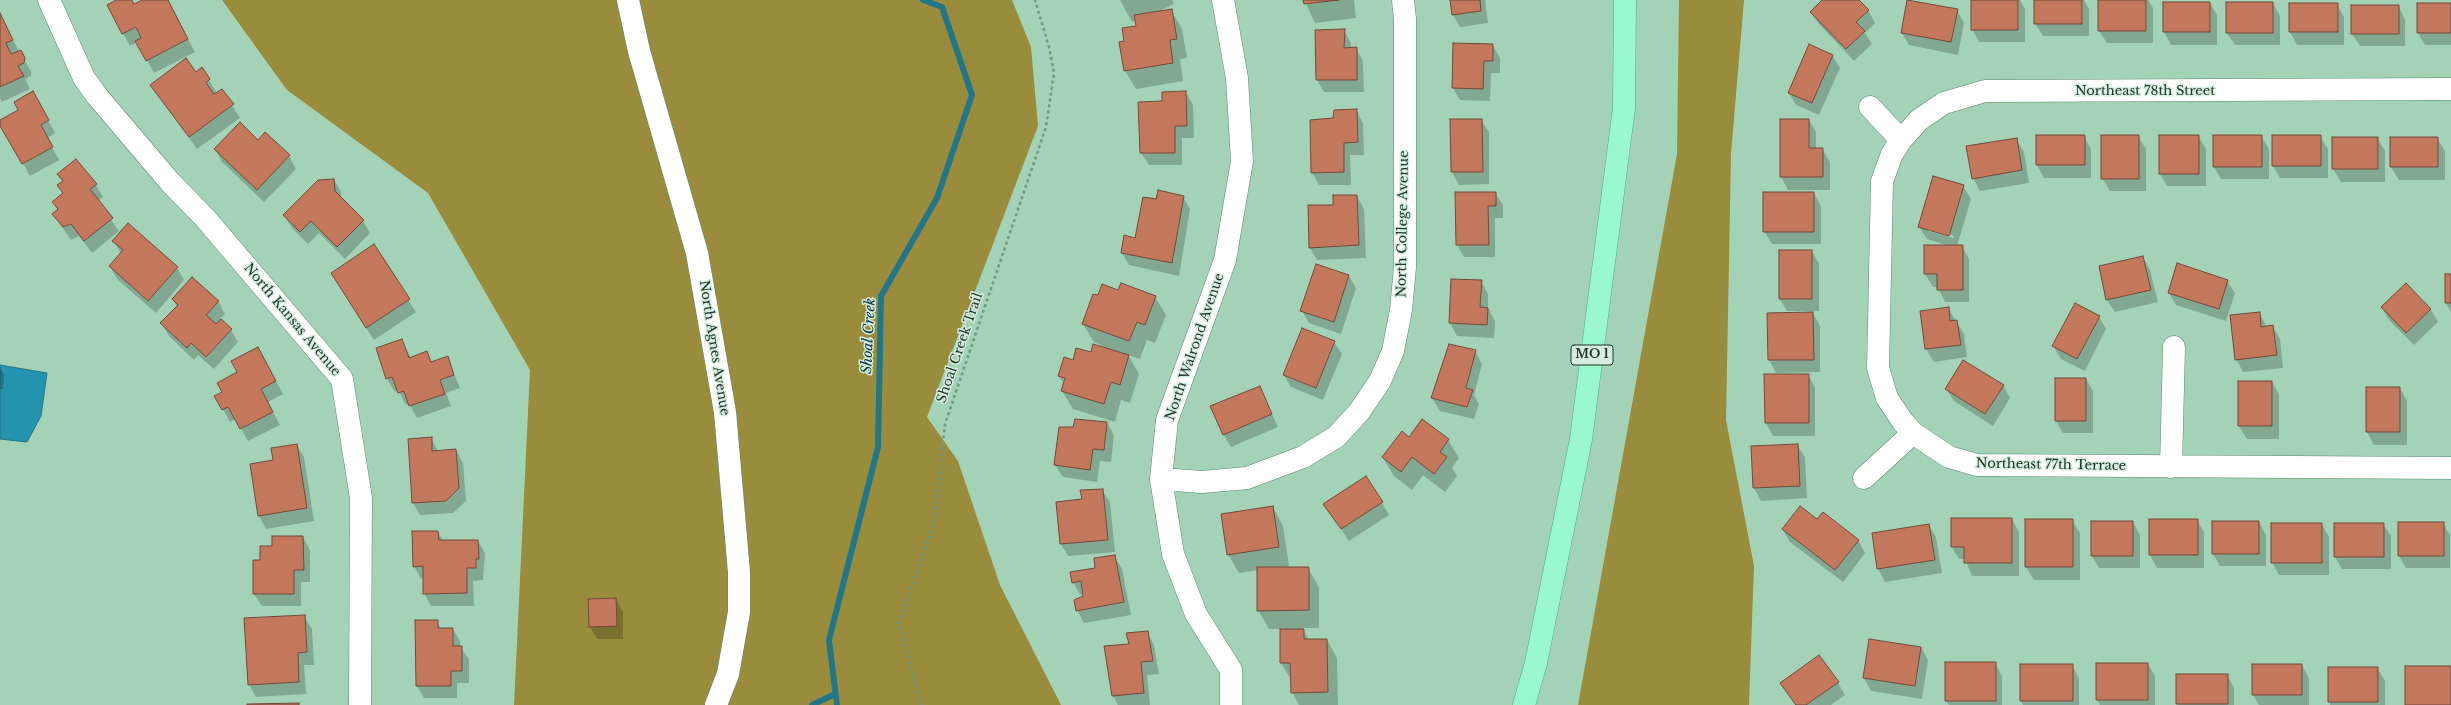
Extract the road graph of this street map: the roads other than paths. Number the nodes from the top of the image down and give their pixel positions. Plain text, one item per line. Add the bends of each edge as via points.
1 (48, 0) edge
2 (628, 0) edge
3 (1223, 0) edge
4 (1403, 0) edge
5 (1625, 0) edge
6 (2451, 89) edge
7 (1870, 106) dead end
8 (1901, 140) junction
9 (1882, 181) joint
10 (2174, 347) dead end
11 (1913, 433) junction
12 (2171, 467) junction
13 (2451, 468) edge
14 (1864, 478) dead end
15 (1161, 479) junction
16 (716, 704) edge
17 (360, 705) edge
18 (1231, 705) edge
19 (1524, 705) edge

1 - 17 street, North Kansas Avenue via 84,78 96,96 170,182 205,218 342,380 361,498
2 - 16 street, North Agnes Avenue via 638,51 697,253 725,412 739,572 739,612 728,674
3 - 15 street, North Walrond Avenue via 1237,78 1242,161 1225,260 1167,420
4 - 15 street, North College Avenue via 1406,19 1405,267 1401,310 1393,351 1380,380 1359,412 1336,437 1303,457 1247,478 1202,482
5 - 19 main road, MO 1 via 1624,108 1581,439 1536,663
6 - 8 street, Northeast 78th Street via 1986,91 1944,103 1920,120
7 - 8 street
8 - 9 street, Northeast 78th Street via 1892,154
9 - 11 street, Northeast 77th Terrace via 1878,368 1887,398
10 - 12 street
11 - 12 street, Northeast 77th Terrace via 1949,457 1977,465
11 - 14 street
12 - 13 street, Northeast 77th Terrace
15 - 18 street, North Walrond Avenue via 1173,554 1196,614 1231,670

